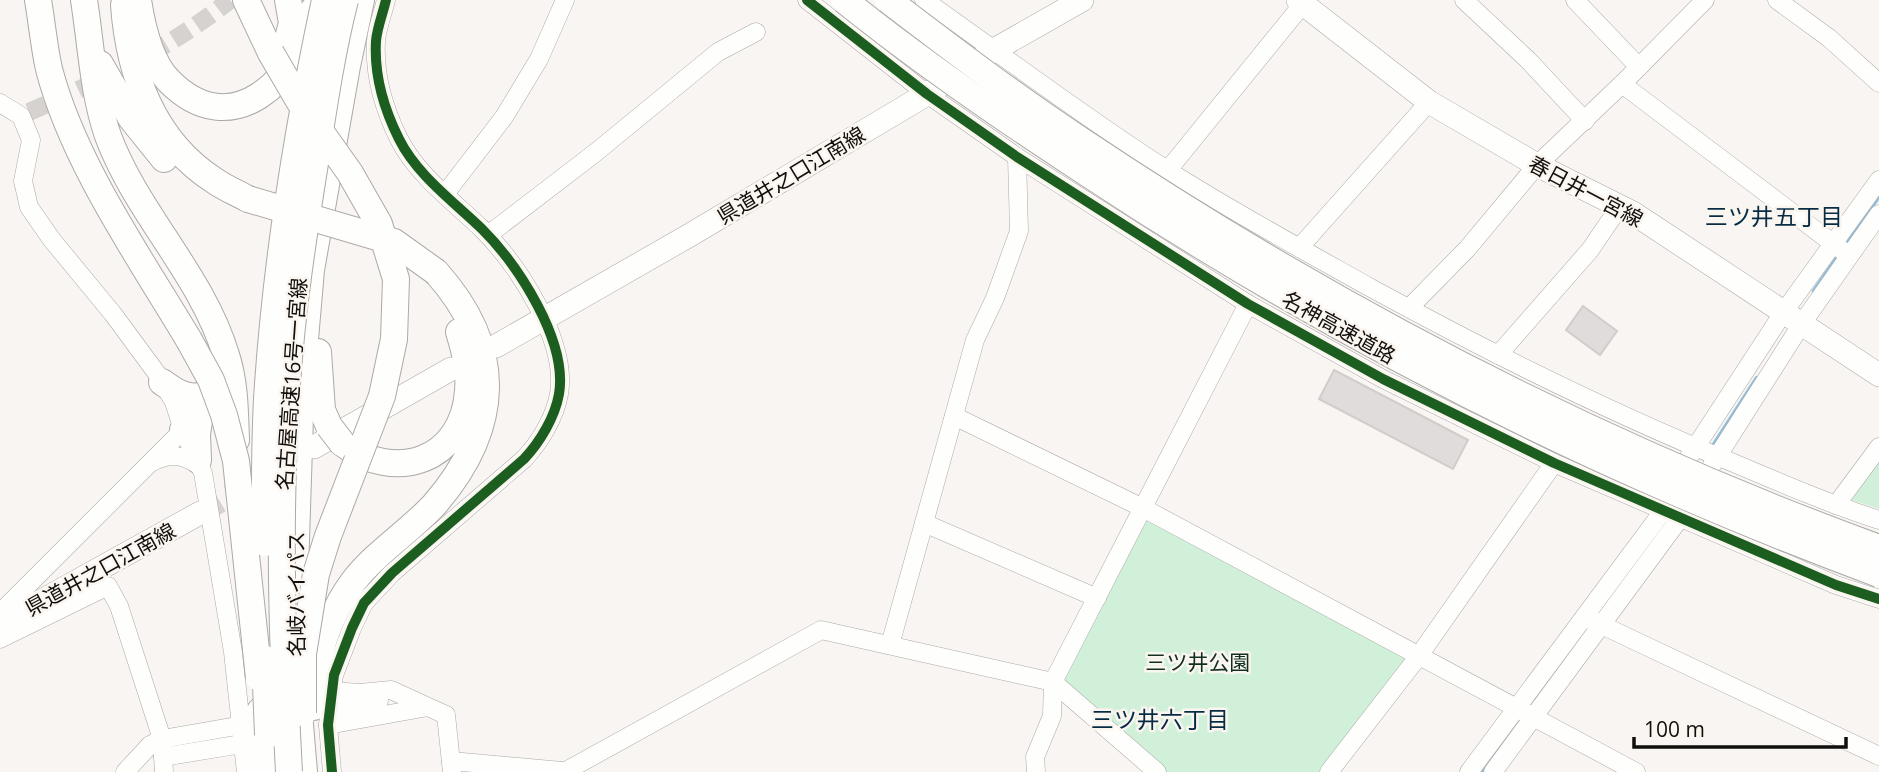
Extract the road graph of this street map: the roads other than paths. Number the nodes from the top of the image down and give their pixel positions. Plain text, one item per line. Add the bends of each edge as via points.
1 (38, 0) edge
2 (84, 0) edge
3 (123, 0) edge
4 (138, 0) edge
5 (246, 0) edge
6 (288, 0) edge
7 (320, 0) edge
8 (345, 0) edge
9 (361, 0) edge
10 (386, 0) edge
11 (565, 0) edge
12 (807, 0) edge
13 (844, 0) edge
14 (888, 0) edge
15 (925, 0) edge
16 (1082, 0) edge
17 (1464, 0) edge
18 (1575, 0) edge
19 (1705, 0) edge
20 (1777, 0) edge
21 (1302, 1) edge
22 (756, 32) dead end
23 (994, 50) junction
24 (92, 51) junction
25 (1639, 67) junction
26 (1879, 83) edge
27 (1622, 84) junction
28 (272, 88) junction
29 (927, 94) junction
30 (1429, 102) junction
31 (0, 103) edge
32 (1585, 121) junction
33 (1017, 157) junction
34 (1536, 164) junction
35 (1168, 170) junction
36 (1879, 180) edge
37 (445, 194) junction
38 (1620, 206) junction
39 (247, 207) junction
40 (1879, 214) edge
41 (488, 235) junction
42 (1833, 245) junction
43 (1299, 248) junction
44 (1850, 256) junction
45 (311, 270) junction
46 (429, 277) junction
47 (1248, 304) junction
48 (1409, 308) junction
49 (1792, 319) junction
50 (544, 320) junction
51 (214, 323) junction
52 (496, 346) dead end
53 (1498, 355) junction
54 (451, 369) dead end
55 (1879, 375) edge
56 (162, 382) junction
57 (205, 396) junction
58 (954, 416) junction
59 (183, 430) junction
60 (328, 439) junction
61 (1879, 447) edge
62 (1694, 448) junction
63 (1717, 457) junction
64 (149, 463) junction
65 (199, 463) junction
66 (1554, 463) junction
67 (1836, 505) junction
68 (1143, 508) junction
69 (1662, 511) junction
70 (200, 513) tunnel mouth
71 (1681, 519) junction
72 (1879, 520) edge
73 (924, 523) junction
74 (1879, 548) edge
75 (1879, 575) edge
76 (1097, 598) junction
77 (1879, 599) edge
78 (0, 613) edge
79 (1593, 621) junction
80 (0, 624) edge
81 (0, 639) edge
82 (890, 645) junction
83 (1418, 657) junction
84 (1053, 682) junction
85 (334, 699) junction
86 (428, 707) junction
87 (1516, 709) junction
88 (1534, 718) junction
89 (328, 725) junction
90 (248, 731) junction
91 (162, 750) edge
92 (1879, 756) edge
93 (452, 766) edge
94 (568, 771) edge
95 (125, 772) edge
96 (246, 772) edge
97 (265, 772) edge
98 (271, 772) edge
99 (289, 772) edge
100 (307, 772) edge
101 (332, 772) edge
102 (1036, 772) edge
103 (1157, 772) edge
104 (1329, 772) edge
105 (1469, 772) edge
106 (1493, 772) edge
107 (1636, 772) edge

1 - 90 highway, bridge via 49,69 85,160 211,380 224,415 236,461 248,586
2 - 24 highway
3 - 39 highway via 136,78 148,107 188,160
4 - 28 highway via 153,54 167,78 188,96 209,105 231,107
5 - 100 highway, bridge via 299,101 379,224 396,279 394,339 382,396 328,536 307,615 302,691
6 - 28 highway via 292,23
7 - 28 highway via 301,47
7 - 90 highway, 名古屋高速16号一宮線, bridge via 281,248 267,385 265,558
8 - 99 highway, 名古屋高速16号一宮線, bridge via 300,252 287,384 282,531
9 - 45 highway, 名岐バイパス
10 - 37 street via 376,40 377,74 385,107 413,161
11 - 37 street via 539,59 504,117
12 - 29 street
13 - 75 highway, 名神高速道路, bridge via 1015,126 1156,219 1357,337 1634,475
14 - 74 highway, 名神高速道路, bridge via 1092,148 1282,267 1390,328 1646,453
15 - 23 street
16 - 23 main road, 県道井之口江南線
17 - 32 street
18 - 25 street
19 - 25 street
20 - 26 street
21 - 30 main road, 春日井一宮線
21 - 35 street
22 - 41 street via 718,52
23 - 29 main road, 県道井之口江南線
23 - 35 street
24 - 39 highway via 131,118 175,171 223,205
24 - 51 highway via 109,137
25 - 27 street
27 - 32 street
27 - 42 street
29 - 33 street
29 - 50 main road, 県道井之口江南線
30 - 34 main road, 春日井一宮線
30 - 43 street
31 - 56 street via 25,114 31,140 23,181 29,207
32 - 34 street
33 - 47 street
33 - 58 street via 1019,231 975,341
34 - 38 main road, 春日井一宮線
34 - 48 street via 1467,249
35 - 43 street
36 - 42 street
37 - 41 street
38 - 49 main road, 春日井一宮線
38 - 53 street via 1590,250
39 - 46 highway, bridge
40 - 44 street
41 - 50 street via 507,257
42 - 44 street
42 - 49 street
43 - 48 street
44 - 49 street
45 - 60 highway
45 - 100 highway, 名岐バイパス via 294,554 297,687
46 - 60 highway via 458,329 467,357 463,415 447,441 418,461 381,463
46 - 100 highway via 454,292 480,342 486,391 482,420 458,475 432,507 352,583 334,615 316,665
47 - 66 street via 1383,379
47 - 68 street
48 - 53 street
49 - 55 main road, 春日井一宮線
49 - 62 street
49 - 63 street
50 - 52 main road, 県道井之口江南線
50 - 85 street via 560,372 559,395 548,424 524,459 392,573 364,603 334,675
51 - 57 highway via 217,365
51 - 90 highway via 226,355 235,409
53 - 62 street
54 - 60 main road
56 - 57 highway via 191,398
56 - 59 street
57 - 59 highway
57 - 65 highway via 197,434
58 - 68 street
58 - 73 street
59 - 64 street
59 - 65 street
61 - 67 street
62 - 63 street
62 - 69 street
63 - 67 street
63 - 71 street
64 - 65 street via 178,455
64 - 78 street
65 - 90 street
66 - 69 street
66 - 83 street
67 - 72 street
68 - 76 street
68 - 83 street
69 - 71 street
69 - 79 street
70 - 80 main road, 県道井之口江南線
71 - 77 street
71 - 79 street
73 - 76 street
73 - 82 street
76 - 84 street
79 - 87 street
79 - 88 street
79 - 92 street
81 - 91 street via 108,586 119,607
82 - 84 street
82 - 94 street via 821,630
83 - 87 street
83 - 104 street
84 - 102 street via 1052,716 1035,757
84 - 103 street
85 - 86 street via 391,690
85 - 89 street
86 - 89 street
86 - 93 street via 446,715
87 - 88 street
87 - 105 street
88 - 106 street
88 - 107 street
89 - 101 street
90 - 91 street
90 - 91 street
90 - 96 street
90 - 97 highway
90 - 98 highway, 名古屋高速16号一宮線
91 - 95 street via 150,745
93 - 94 street

